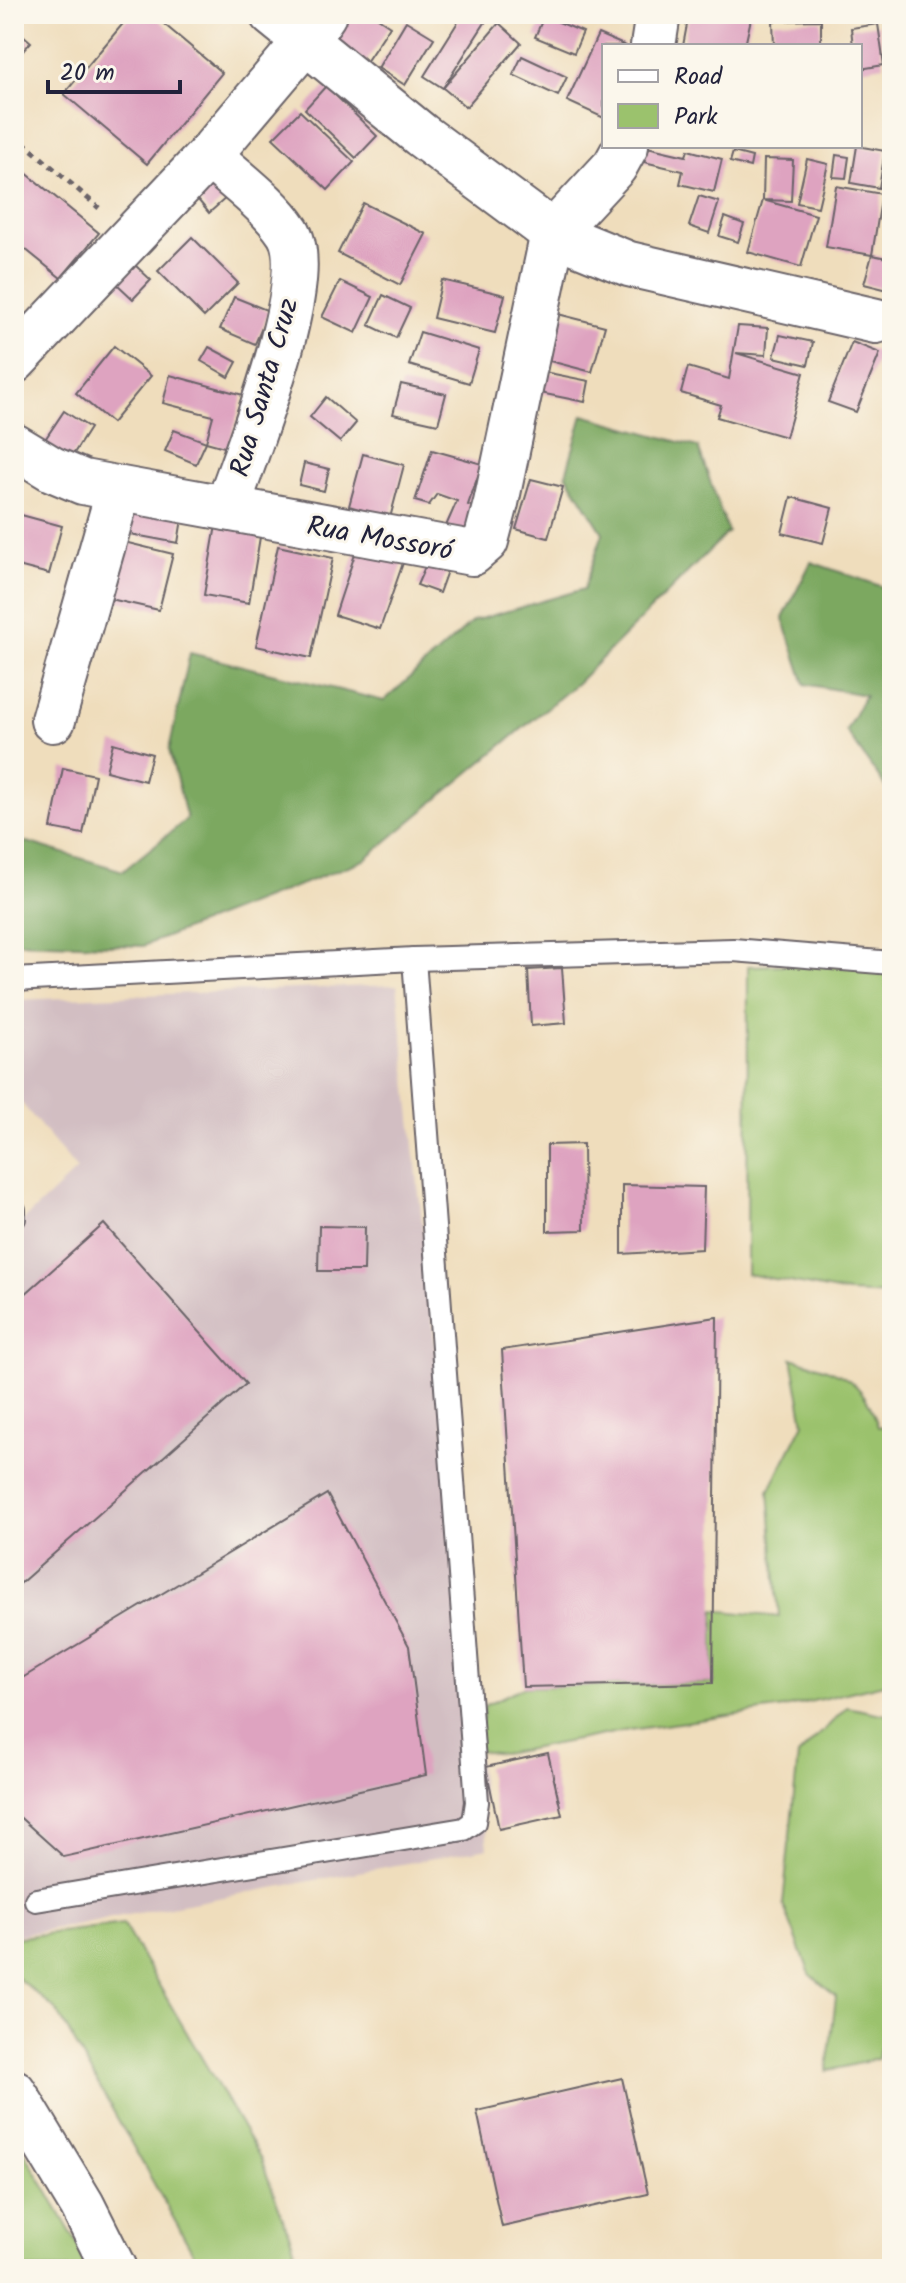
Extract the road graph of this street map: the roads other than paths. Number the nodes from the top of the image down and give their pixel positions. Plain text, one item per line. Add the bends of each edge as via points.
1 (272, 14) edge
2 (658, 14) edge
3 (314, 28) edge
4 (653, 44) edge
5 (625, 148) edge
6 (209, 155) junction
7 (553, 233) junction
8 (876, 321) dead end
9 (14, 361) edge
10 (14, 446) edge
11 (119, 489) junction
12 (227, 508) junction
13 (53, 720) dead end
14 (414, 959) junction
15 (892, 963) edge
16 (14, 980) edge
17 (14, 1210) edge
18 (14, 1218) edge
19 (36, 1900) dead end
20 (14, 2092) edge
21 (114, 2269) edge

1 - 3 main road
2 - 4 main road
3 - 6 main road
3 - 7 main road
5 - 7 main road via 615,166
6 - 9 main road
6 - 12 main road, Rua Santa Cruz via 277,220 295,247 290,319
7 - 8 main road via 629,264
7 - 12 main road, Rua Mossoró via 482,547 472,553
10 - 11 main road, Rua Mossoró via 62,474
11 - 12 main road, Rua Mossoró
11 - 13 main road
14 - 15 lane via 733,950
14 - 16 lane
14 - 19 lane via 477,1802 474,1822 464,1829
17 - 18 lane
20 - 21 main road

